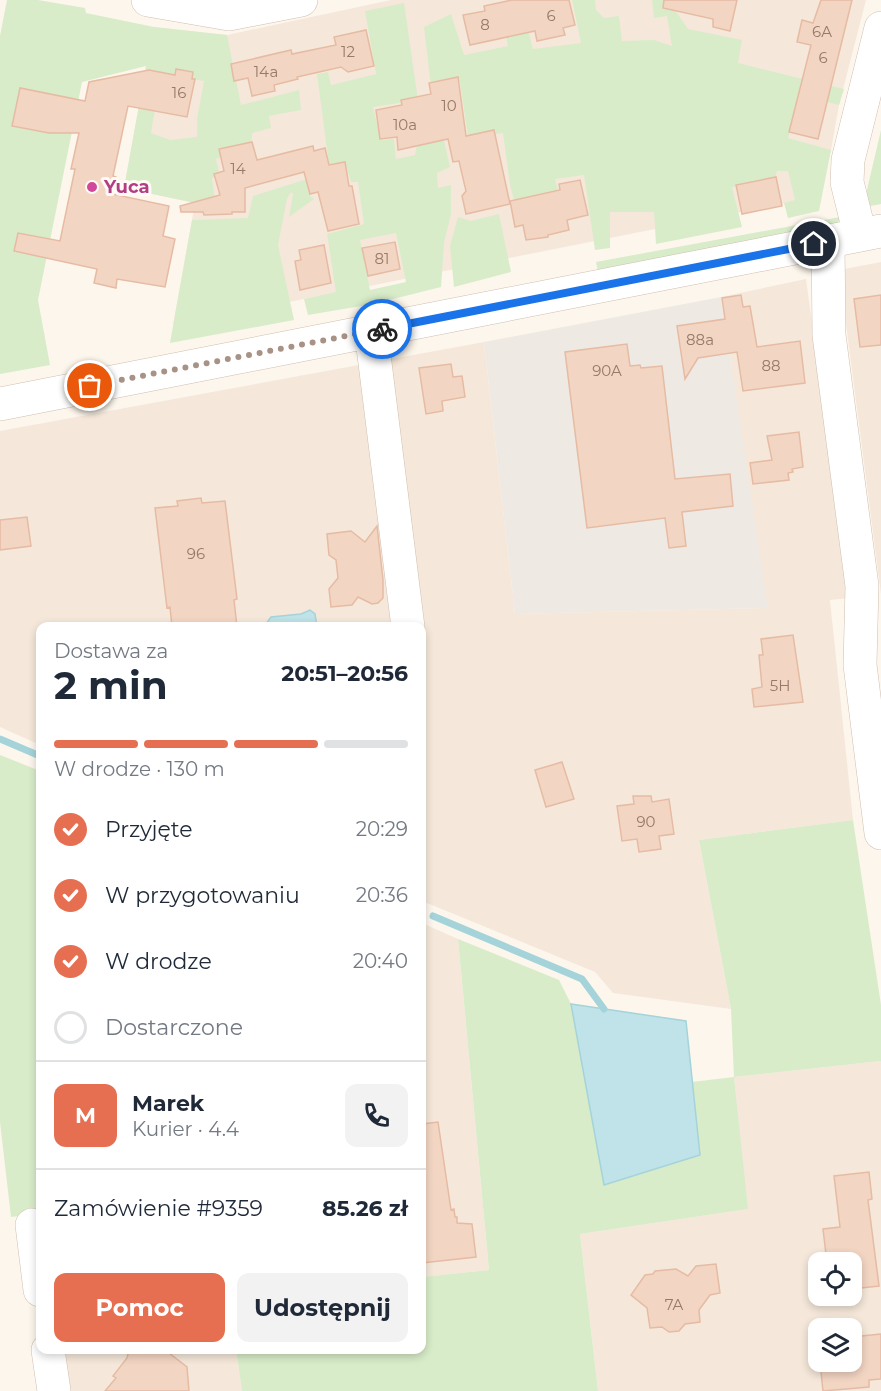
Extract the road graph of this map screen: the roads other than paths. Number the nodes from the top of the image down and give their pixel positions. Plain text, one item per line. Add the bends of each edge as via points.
1 (148, 0) edge
2 (301, 0) edge
3 (240, 6) edge
4 (881, 28) edge
5 (871, 233) edge
6 (828, 242) junction
7 (371, 331) junction
8 (0, 404) edge
9 (407, 622) edge
10 (881, 833) edge
11 (32, 1225) dead end
12 (36, 1258) edge
13 (49, 1354) edge
14 (54, 1391) edge

1 - 3 street via 219,14
2 - 3 street
4 - 5 street via 848,160 849,189
5 - 6 street
6 - 7 street
6 - 10 street via 829,335 862,586 860,665
7 - 8 street
7 - 9 street
11 - 12 street
13 - 14 street

